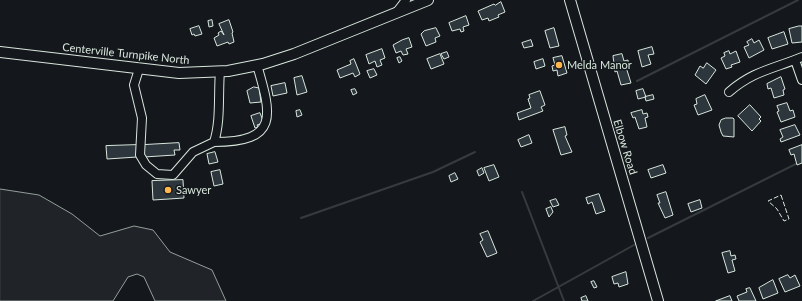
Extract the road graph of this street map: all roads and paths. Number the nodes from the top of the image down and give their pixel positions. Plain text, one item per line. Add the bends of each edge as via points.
1 (406, 0) edge
2 (428, 0) edge
3 (570, 0) edge
4 (396, 13) junction
5 (0, 52) edge
6 (799, 59) edge
7 (257, 65) junction
8 (140, 69) junction
9 (220, 71) junction
10 (802, 80) edge
11 (729, 92) dead end
12 (214, 142) junction
13 (658, 301) edge

1 - 4 street
2 - 4 main road, Centerville Turnpike North
3 - 13 main road, Elbow Road
4 - 7 main road, Centerville Turnpike North via 294,54
5 - 8 main road, Centerville Turnpike North
6 - 10 street
6 - 11 street via 757,72
7 - 9 main road, Centerville Turnpike North
7 - 12 street via 268,106 262,129 248,139
8 - 9 main road, Centerville Turnpike North via 179,73
8 - 12 street via 134,85 142,118 140,154 146,166 157,174 173,175 193,152
9 - 12 street via 217,99 218,129

